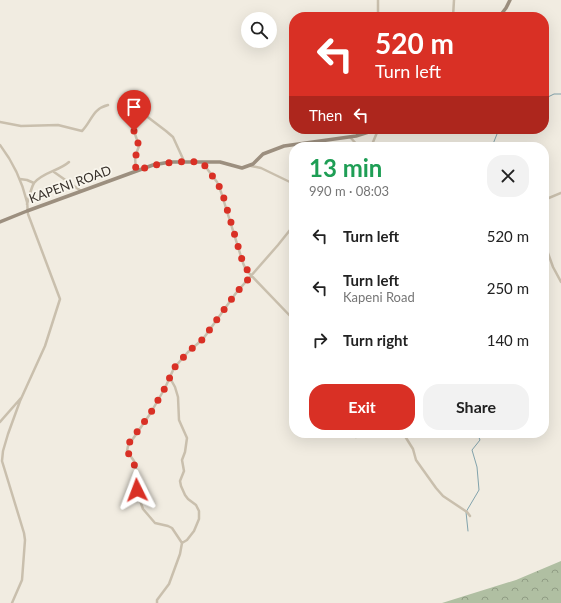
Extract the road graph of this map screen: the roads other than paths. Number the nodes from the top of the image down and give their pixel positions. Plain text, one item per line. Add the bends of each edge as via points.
1 (378, 0) edge
2 (454, 0) edge
3 (510, 0) edge
4 (378, 12) edge
5 (453, 12) edge
6 (502, 12) edge
7 (108, 105) dead end
8 (0, 122) edge
9 (364, 134) edge
10 (350, 137) junction
11 (313, 142) edge
12 (354, 142) edge
13 (0, 145) edge
14 (289, 145) edge
15 (184, 161) junction
16 (69, 162) dead end
17 (202, 162) junction
18 (250, 165) junction
19 (136, 171) junction
20 (54, 172) junction
21 (20, 180) junction
22 (289, 182) edge
23 (34, 184) junction
24 (81, 191) junction
25 (561, 193) edge
26 (549, 198) edge
27 (27, 204) junction
28 (27, 211) junction
29 (0, 222) edge
30 (289, 231) edge
31 (549, 256) edge
32 (251, 276) junction
33 (561, 282) edge
34 (289, 315) edge
35 (170, 377) junction
36 (22, 396) junction
37 (0, 422) edge
38 (406, 438) edge
39 (470, 516) dead end
40 (182, 543) junction
41 (12, 603) edge
42 (157, 603) edge

1 - 4 street
2 - 5 street
3 - 6 main road
7 - 8 street via 92,116 82,131 58,125 21,126
9 - 10 main road
10 - 11 main road
10 - 12 street
13 - 21 street via 10,158
14 - 18 main road via 263,154
15 - 17 main road, KAPENI ROAD
15 - 19 main road, KAPENI ROAD via 153,165
15 - 19 street via 166,131 144,114 132,111 132,125 139,146 135,158
16 - 20 street
17 - 18 main road, KAPENI ROAD via 220,162 242,168
17 - 32 street via 222,192 243,263
18 - 22 street
19 - 24 main road, KAPENI ROAD
20 - 23 street via 48,173
20 - 24 street
21 - 23 street
21 - 27 street
23 - 27 street
24 - 28 main road, KAPENI ROAD
25 - 26 street
27 - 28 street
28 - 29 main road, KAPENI ROAD
28 - 36 street via 60,299 45,346
30 - 32 street
31 - 33 street
32 - 34 street
32 - 35 street via 203,339 174,368
35 - 40 street via 178,397 179,420 186,438 182,460 184,471 180,481 188,500 196,505 199,511 194,531
35 - 40 street via 150,414 127,448 135,465 137,492 143,509 155,523 172,528
36 - 37 street
36 - 41 street via 8,434 2,461 25,540 22,580
38 - 39 street via 416,460 436,488
40 - 42 street via 169,584

